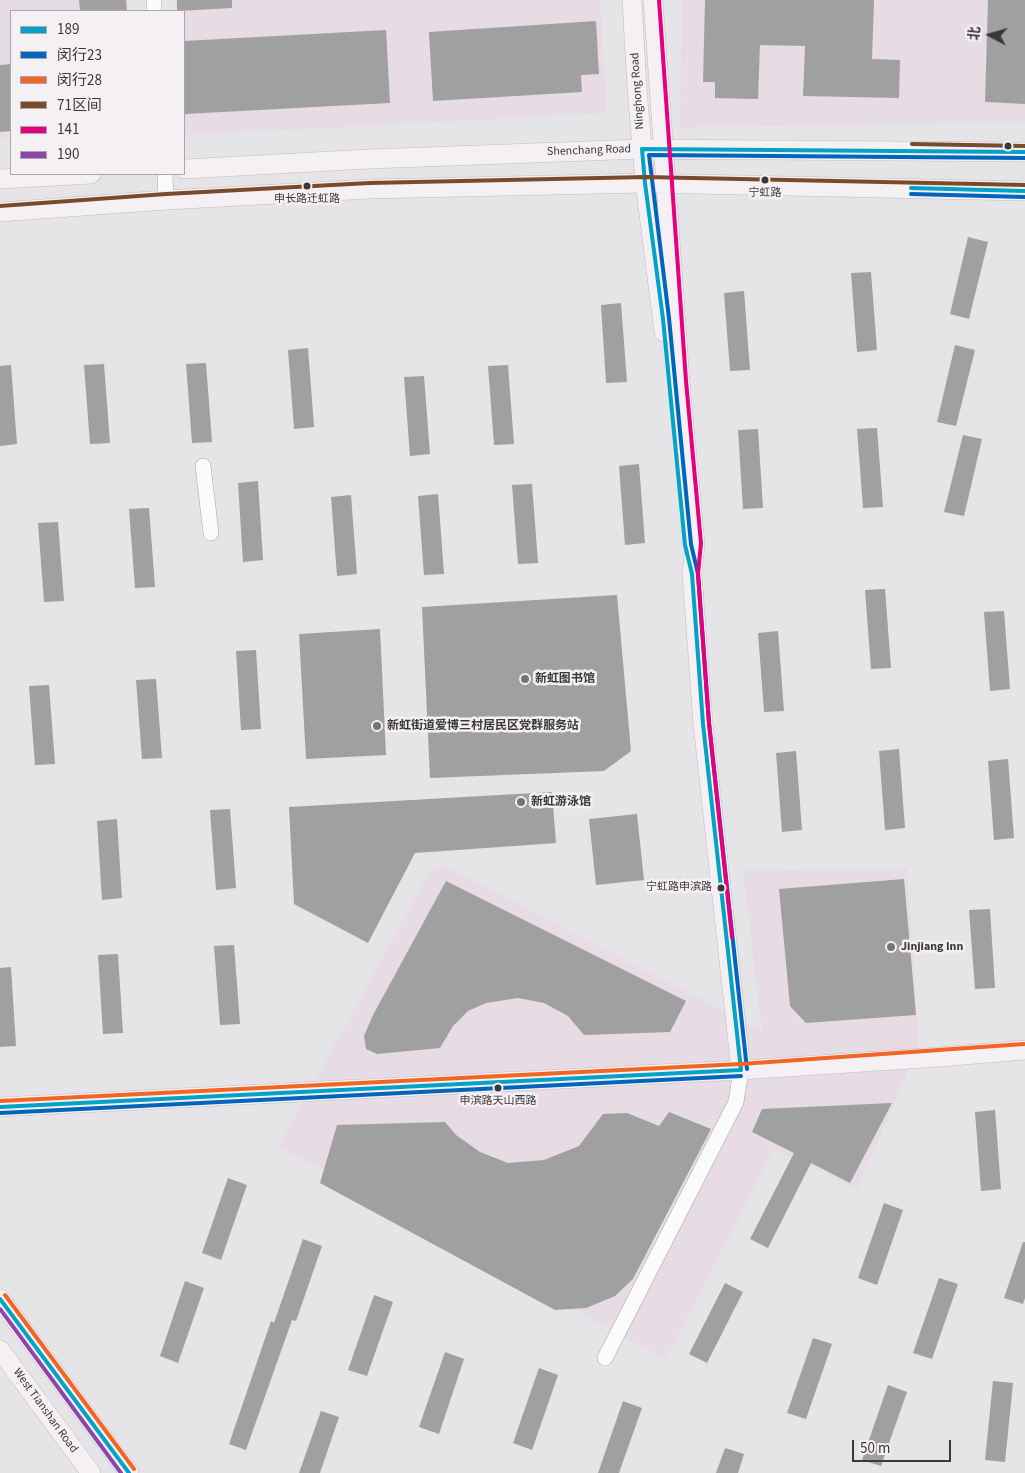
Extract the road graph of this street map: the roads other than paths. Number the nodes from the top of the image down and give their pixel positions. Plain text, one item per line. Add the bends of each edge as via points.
1 (632, 0) edge
2 (653, 0) edge
3 (642, 149) junction
4 (663, 149) junction
5 (1025, 152) edge
6 (185, 169) edge
7 (73, 175) edge
8 (165, 175) edge
9 (0, 179) edge
10 (645, 183) junction
11 (665, 183) junction
12 (1025, 191) edge
13 (166, 200) junction
14 (0, 212) edge
15 (203, 466) dead end
16 (211, 533) dead end
17 (692, 574) junction
18 (1025, 1050) edge
19 (741, 1070) junction
20 (0, 1107) edge
21 (0, 1299) edge
22 (0, 1350) edge
23 (605, 1358) dead end
24 (91, 1473) edge
25 (129, 1473) edge

1 - 3 main road, Ninghong Road
2 - 4 main road, Ninghong Road
3 - 4 main road, Shenchang Road
3 - 6 main road, Shenchang Road
3 - 10 main road, Ninghong Road
4 - 5 main road, Shenchang Road
4 - 11 main road, Ninghong Road
7 - 9 main road
8 - 13 street
10 - 11 main road
10 - 13 main road via 369,189
10 - 17 main road, Ninghong Road via 663,319 685,545
11 - 12 main road
11 - 17 main road, Ninghong Road via 695,544
13 - 14 main road
15 - 16 street
17 - 19 main road, Ninghong Road via 703,724
18 - 19 main road
19 - 20 main road
19 - 23 street via 736,1102
21 - 25 main road
22 - 24 main road, West Tianshan Road

